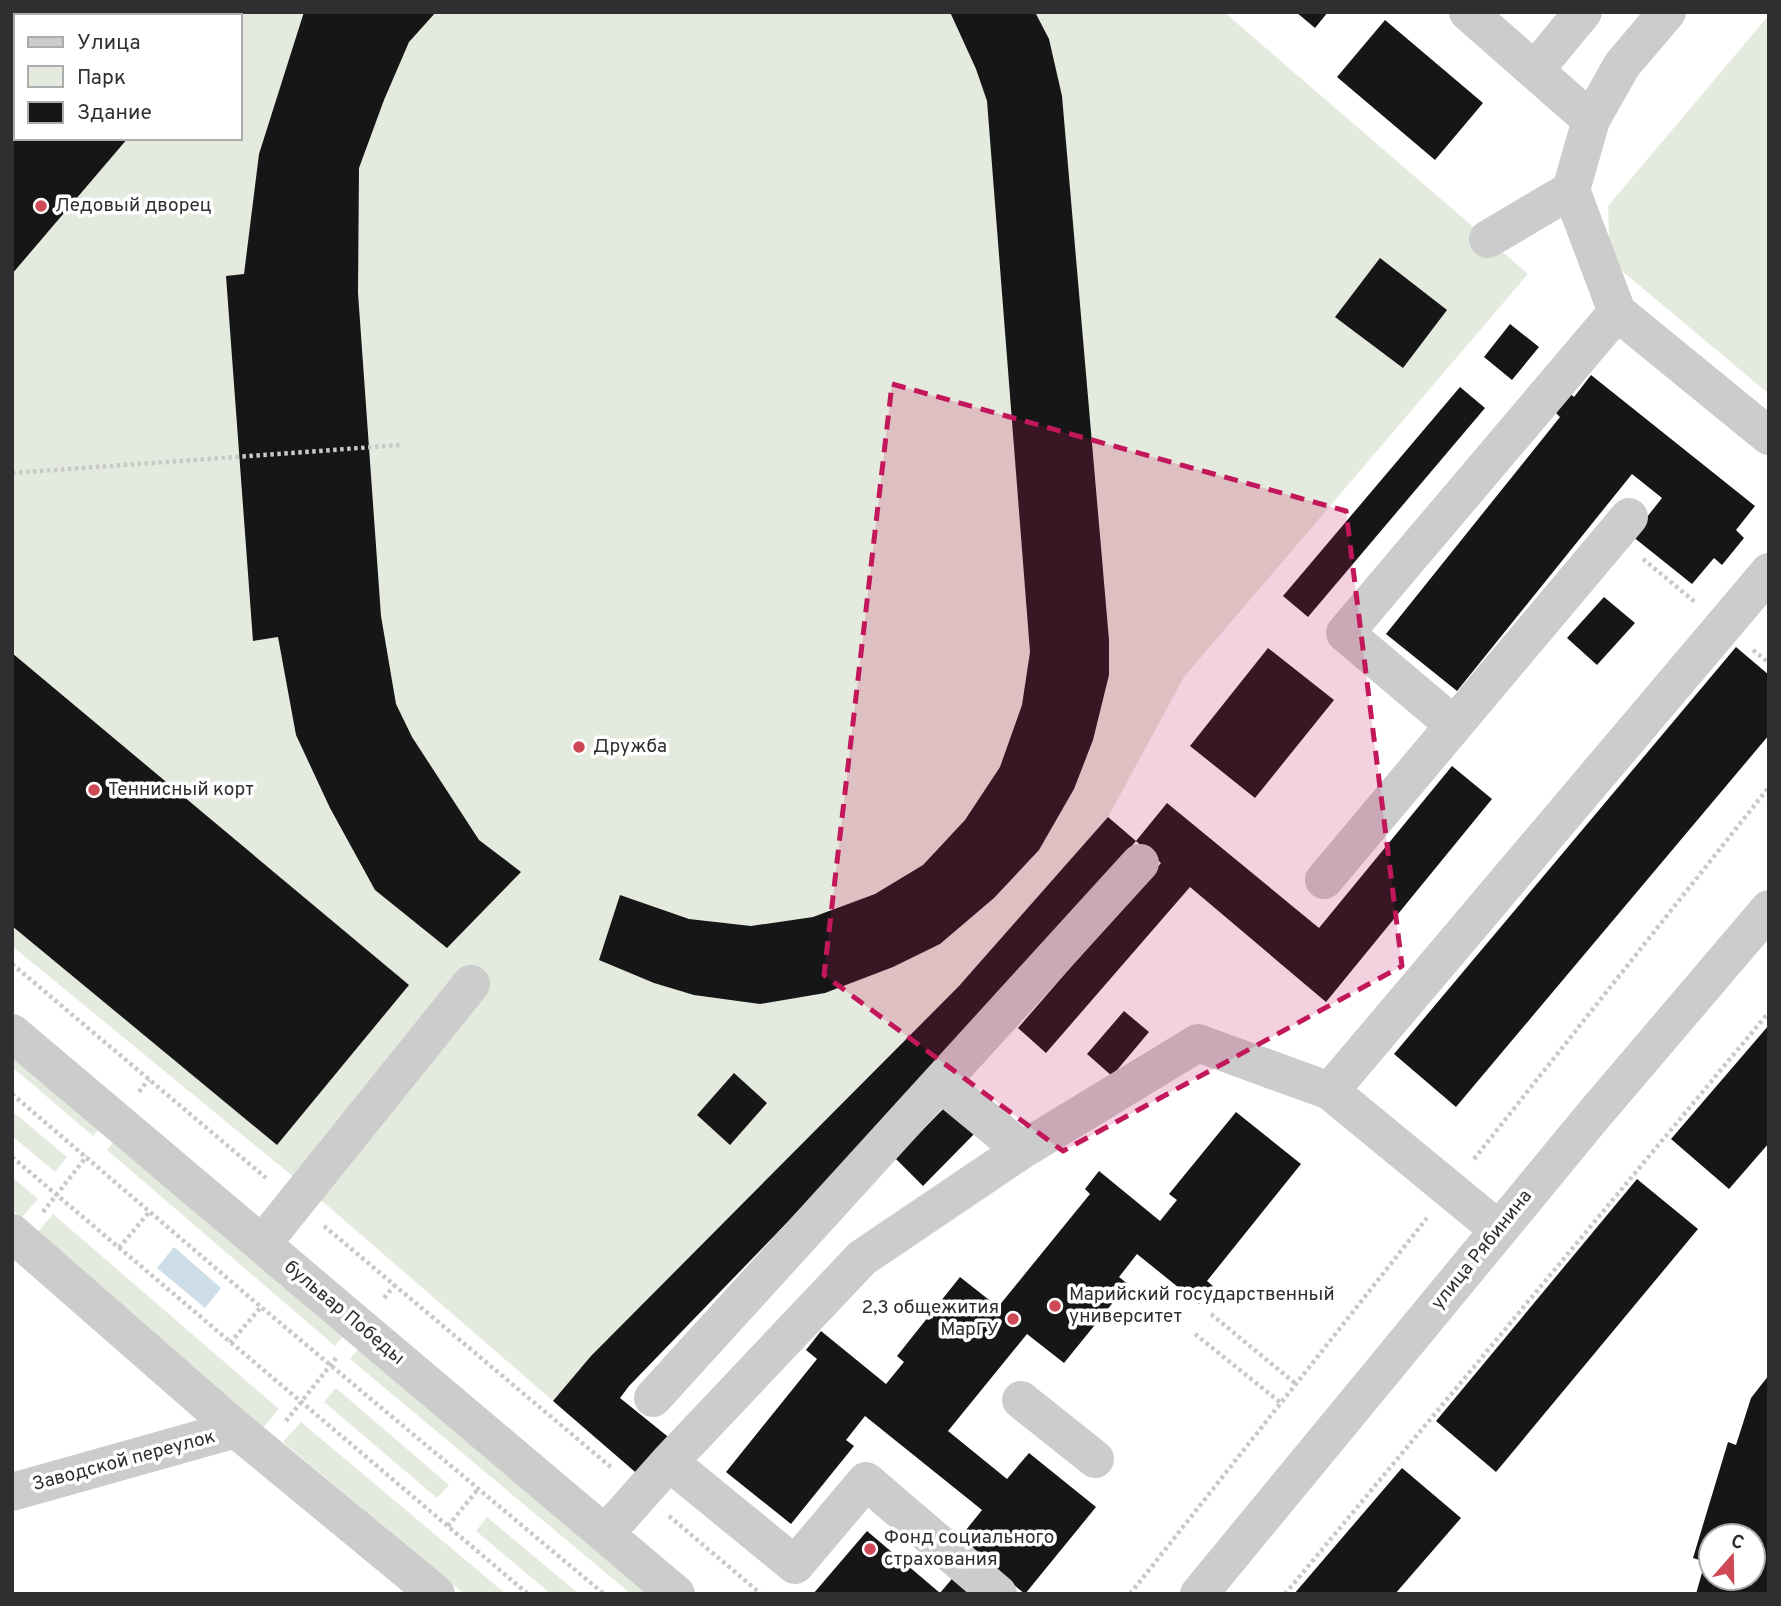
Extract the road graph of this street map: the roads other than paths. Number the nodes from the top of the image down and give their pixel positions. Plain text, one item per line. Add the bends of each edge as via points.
1 (1468, 12) edge
2 (1583, 12) edge
3 (1667, 12) edge
4 (1535, 70) junction
5 (1591, 120) junction
6 (1571, 190) junction
7 (1488, 239) dead end
8 (1617, 312) junction
9 (1769, 436) edge
10 (1621, 526) road end
11 (1769, 572) edge
12 (1454, 725) junction
13 (1140, 863) dead end
14 (1324, 880) dead end
15 (1769, 909) edge
16 (471, 984) dead end
17 (12, 1033) edge
18 (942, 1084) junction
19 (1330, 1091) junction
20 (1021, 1150) junction
21 (1499, 1230) junction
22 (16, 1237) edge
23 (262, 1244) junction
24 (653, 1398) dead end
25 (1021, 1400) dead end
26 (249, 1440) junction
27 (1096, 1459) dead end
28 (669, 1462) junction
29 (12, 1492) edge
30 (605, 1534) junction
31 (436, 1594) edge
32 (676, 1594) edge
33 (998, 1594) edge
34 (1199, 1594) edge

1 - 4 street
2 - 4 street
3 - 5 street via 1622,65
4 - 5 street
5 - 6 street
6 - 7 street
6 - 8 street
8 - 9 street
8 - 12 street via 1345,633
10 - 12 street
11 - 19 street
12 - 14 street
13 - 18 street
15 - 21 street, улица Рябинина
16 - 23 street
17 - 23 street, бульвар Победы
18 - 20 street
18 - 24 street
19 - 20 street via 1198,1043
19 - 21 street
20 - 28 street via 862,1258
21 - 34 street, улица Рябинина
22 - 26 street
23 - 30 street, бульвар Победы
25 - 27 street
26 - 29 street, Заводской переулок
26 - 31 street
28 - 30 street
28 - 33 street via 795,1565 866,1481
30 - 32 street, бульвар Победы

